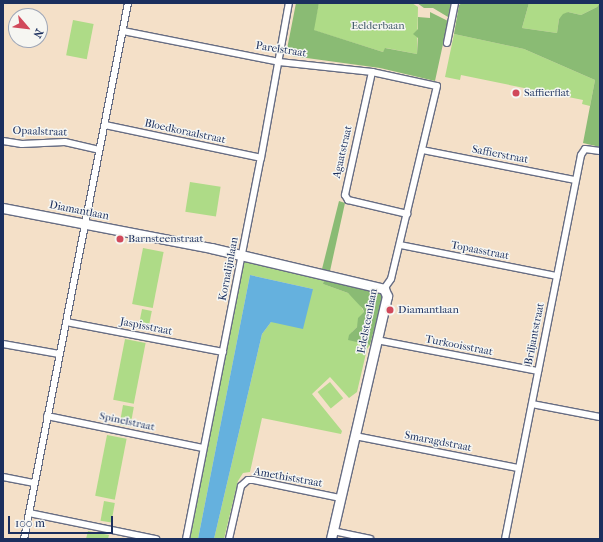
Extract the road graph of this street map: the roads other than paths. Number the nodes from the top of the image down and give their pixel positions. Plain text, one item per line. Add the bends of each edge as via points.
1 (128, 3) edge
2 (289, 3) edge
3 (455, 3) edge
4 (123, 31) junction
5 (447, 43) dead end
6 (279, 62) junction
7 (372, 72) junction
8 (437, 86) joint
9 (105, 125) junction
10 (3, 141) edge
11 (99, 150) junction
12 (422, 150) junction
13 (600, 151) edge
14 (262, 158) junction
15 (575, 180) junction
16 (3, 208) edge
17 (407, 214) junction
18 (85, 224) junction
19 (400, 245) junction
20 (242, 255) junction
21 (557, 276) junction
22 (384, 289) junction
23 (66, 322) junction
24 (377, 340) junction
25 (3, 344) edge
26 (222, 352) junction
27 (59, 354) junction
28 (538, 371) junction
29 (532, 404) junction
30 (47, 416) junction
31 (600, 418) edge
32 (355, 436) junction
33 (203, 448) junction
34 (518, 468) junction
35 (3, 477) edge
36 (34, 483) junction
37 (340, 498) junction
38 (29, 513) junction
39 (332, 535) edge
40 (24, 539) edge
41 (156, 539) edge
42 (186, 539) edge
43 (229, 539) edge
44 (370, 539) edge
45 (505, 539) edge

1 - 4 street
2 - 6 street, Kornalijnlaan
3 - 5 street
4 - 6 street, Parelstraat
4 - 9 street
6 - 7 street, Parelstraat
6 - 14 street, Kornalijnlaan
7 - 8 street, Parelstraat
7 - 17 street, Agaatstraat via 344,195 348,200
8 - 12 street, Edelsteenlaan
9 - 11 street
9 - 14 street, Bloedkoraalstraat
10 - 11 street, Opaalstraat via 22,144 65,142
11 - 18 street
12 - 15 street, Saffierstraat
12 - 17 street, Edelsteenlaan
13 - 15 street, Briljantstraat via 583,151
14 - 20 street, Kornalijnlaan
15 - 21 street, Briljantstraat
16 - 18 street, Diamantlaan
17 - 19 street, Edelsteenlaan
18 - 20 street, Diamantlaan
18 - 23 street
19 - 21 street, Topaasstraat
19 - 22 street, Edelsteenlaan via 390,283
20 - 22 street, Diamantlaan
20 - 26 street, Kornalijnlaan
21 - 28 street, Briljantstraat
22 - 24 street, Edelsteenlaan via 387,296
23 - 26 street, Jaspisstraat
23 - 27 street
24 - 28 street, Turkooisstraat
24 - 32 street, Edelsteenlaan
25 - 27 street
26 - 33 street, Kornalijnlaan
27 - 30 street
28 - 29 street, Briljantstraat
29 - 31 street
29 - 34 street, Briljantstraat
30 - 33 street, Spinelstraat
30 - 36 street
32 - 34 street, Smaragdstraat
32 - 37 street, Edelsteenlaan
33 - 42 street, Kornalijnlaan
34 - 45 street, Briljantstraat
35 - 36 street
36 - 38 street
37 - 39 street, Edelsteenlaan
37 - 43 street, Amethiststraat via 248,480 241,486
38 - 40 street
38 - 41 street
39 - 44 street

